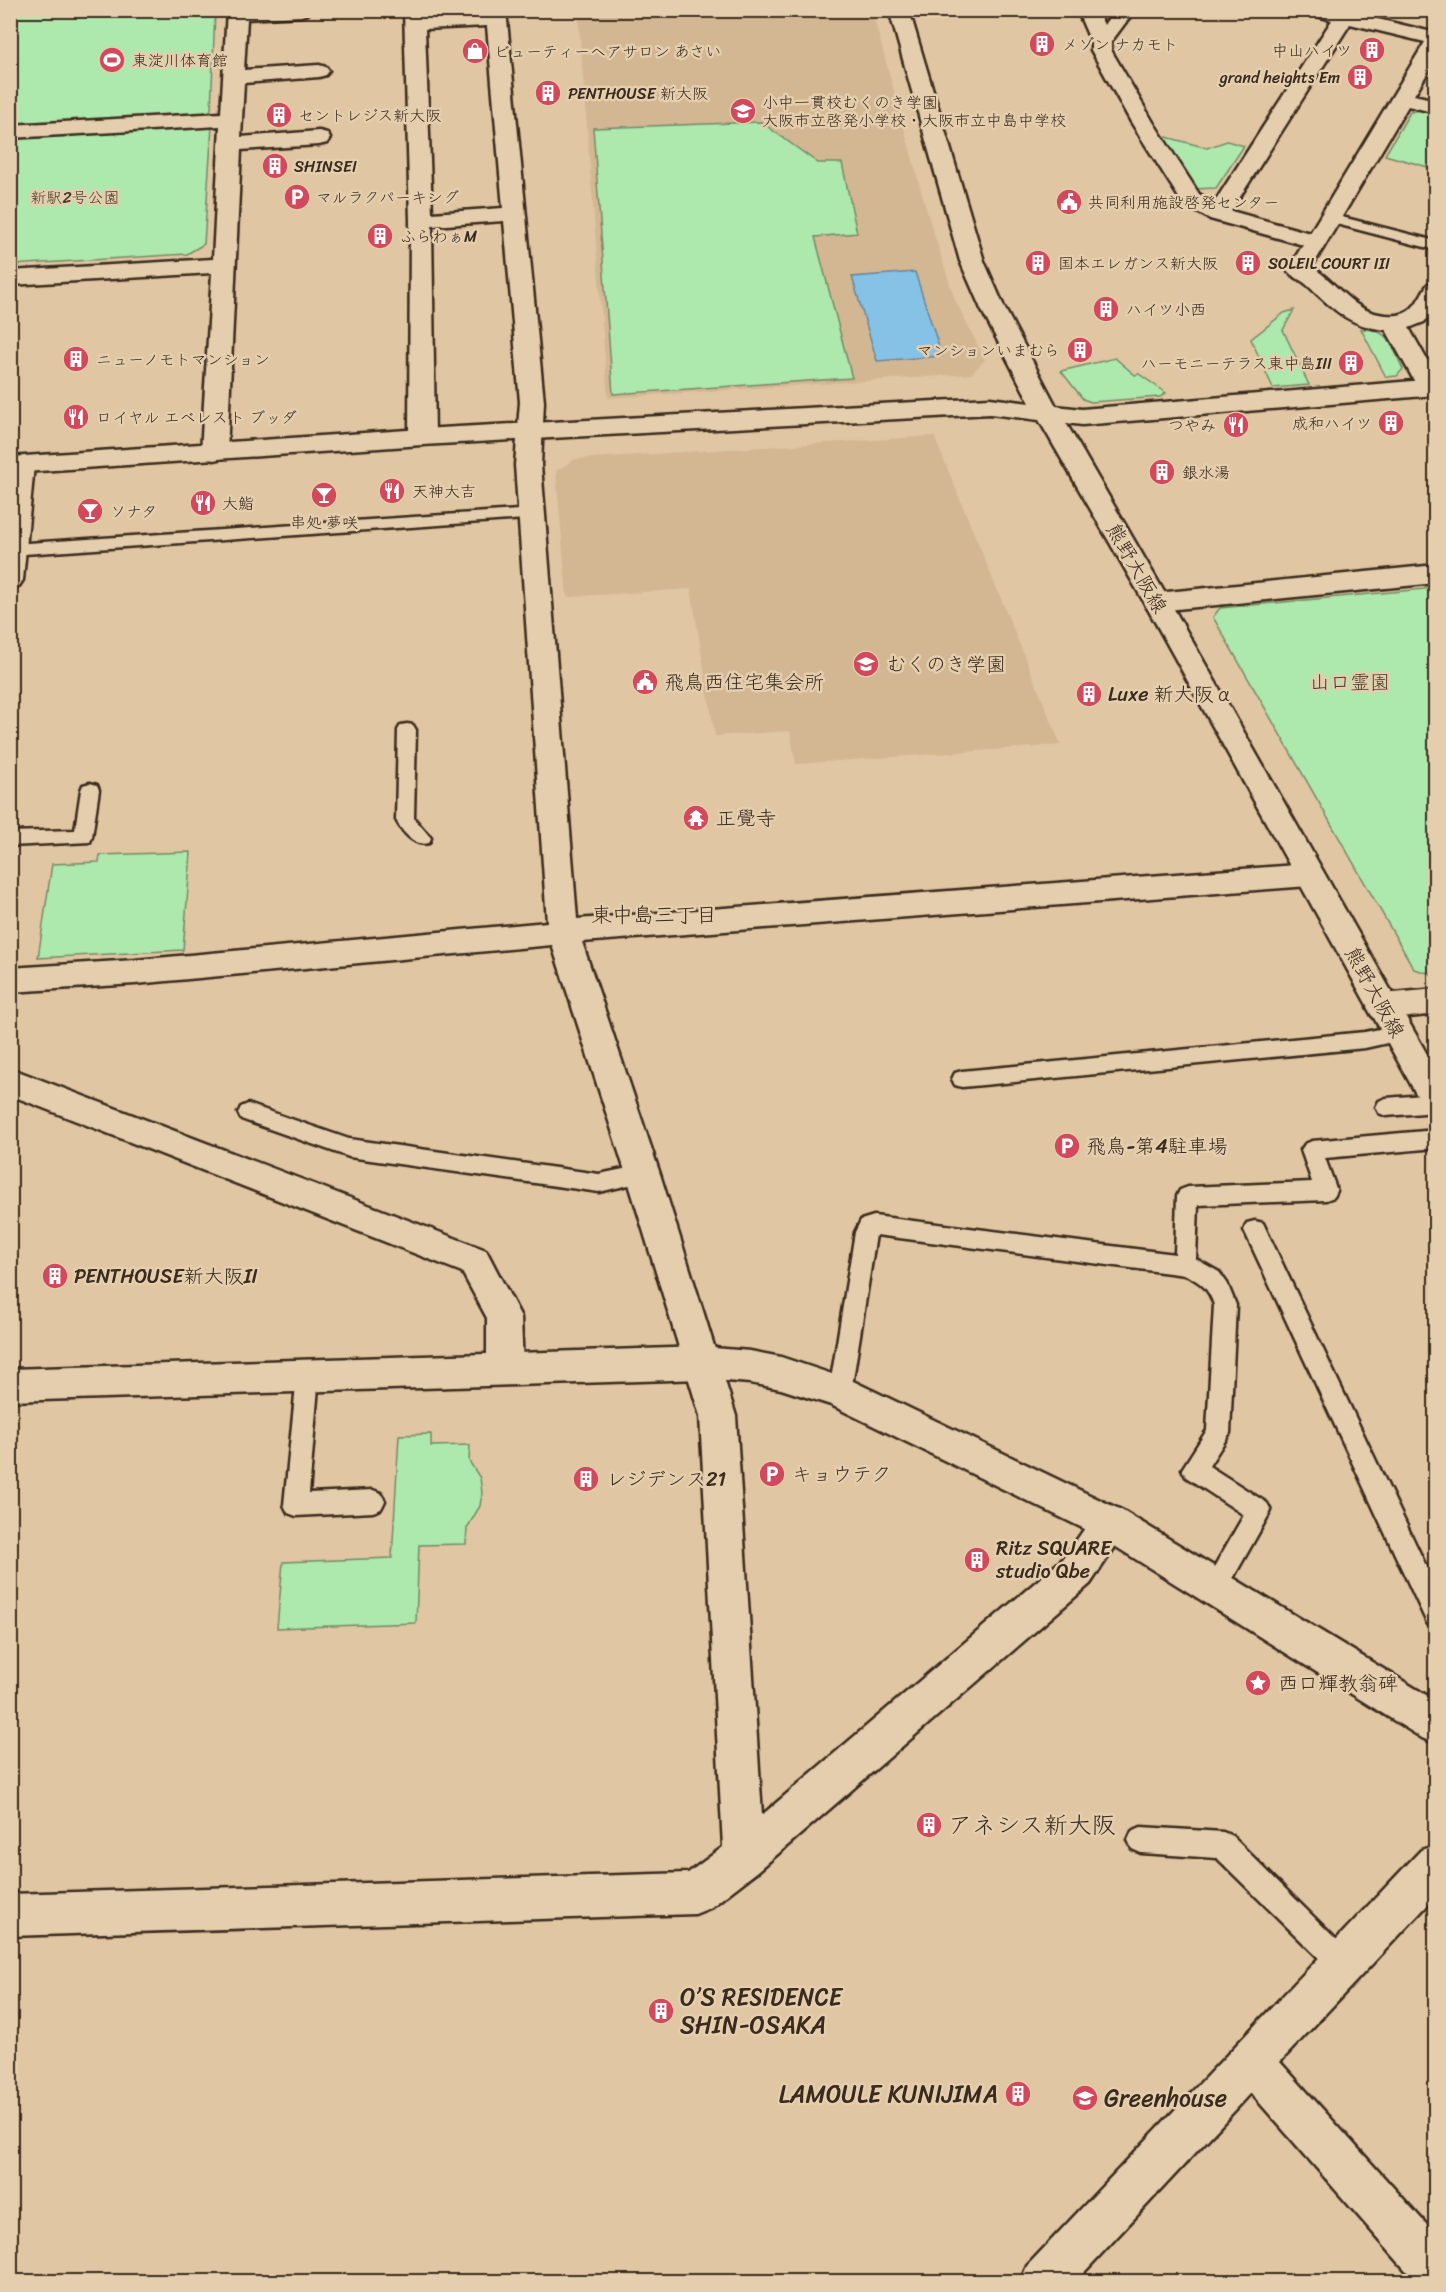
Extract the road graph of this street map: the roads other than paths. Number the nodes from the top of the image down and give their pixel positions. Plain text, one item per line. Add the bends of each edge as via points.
1 (301, 10) edge
2 (899, 10) edge
3 (1087, 10) edge
4 (1125, 10) edge
5 (1317, 10) edge
6 (237, 12) edge
7 (1347, 14) edge
8 (496, 15) edge
9 (415, 17) edge
10 (1436, 40) edge
11 (1101, 42) junction
12 (319, 71) dead end
13 (233, 77) junction
14 (1401, 98) junction
15 (1436, 107) edge
16 (231, 119) junction
17 (10, 132) edge
18 (319, 138) dead end
19 (230, 144) junction
20 (514, 214) junction
21 (1218, 214) junction
22 (1330, 218) junction
23 (421, 220) junction
24 (1315, 241) junction
25 (1436, 246) edge
26 (225, 265) junction
27 (10, 278) edge
28 (1436, 289) edge
29 (1394, 324) junction
30 (1433, 387) edge
31 (1047, 412) junction
32 (530, 432) junction
33 (422, 437) junction
34 (214, 452) junction
35 (16, 465) edge
36 (533, 514) junction
37 (13, 550) junction
38 (1436, 574) edge
39 (10, 580) edge
40 (1157, 602) junction
41 (407, 729) dead end
42 (90, 790) dead end
43 (422, 838) dead end
44 (10, 839) edge
45 (1309, 875) junction
46 (563, 933) junction
47 (10, 980) edge
48 (1436, 1001) edge
49 (1390, 1020) junction
50 (962, 1079) dead end
51 (10, 1081) edge
52 (1436, 1102) edge
53 (1386, 1107) dead end
54 (248, 1113) dead end
55 (1436, 1139) edge
56 (643, 1174) junction
57 (1255, 1230) dead end
58 (1185, 1265) junction
59 (702, 1363) junction
60 (505, 1368) junction
61 (308, 1375) junction
62 (10, 1385) edge
63 (840, 1392) junction
64 (373, 1501) dead end
65 (1110, 1523) junction
66 (1214, 1588) junction
67 (1436, 1615) edge
68 (1436, 1724) edge
69 (1141, 1840) dead end
70 (744, 1857) junction
71 (1436, 1865) edge
72 (10, 1916) edge
73 (1342, 1963) junction
74 (1250, 2060) junction
75 (1436, 2270) edge
76 (1043, 2282) edge

1 - 6 street
2 - 31 street, 熊野大阪線 via 972,261
3 - 11 street
4 - 11 street
5 - 7 street
6 - 13 street
7 - 10 street
7 - 21 street
8 - 9 street
8 - 20 street
9 - 23 street
10 - 14 street
11 - 21 street via 1101,50 1142,122 1191,199
12 - 13 street
13 - 16 street
14 - 15 street
14 - 22 street
16 - 17 street
16 - 19 street
18 - 19 street
19 - 26 street
20 - 23 street
20 - 32 street via 532,402
21 - 24 street
22 - 24 street
22 - 25 lane
23 - 33 street
24 - 29 street via 1299,270 1308,273 1351,313 1371,322
26 - 27 street
26 - 34 street
28 - 29 street via 1421,315
29 - 30 street
30 - 31 street via 1082,417
31 - 32 street via 990,406
31 - 40 street, 熊野大阪線
32 - 33 street
32 - 36 street
33 - 34 street
34 - 35 street
35 - 37 street
36 - 37 lane
36 - 46 street
37 - 39 street
38 - 40 street
40 - 45 street, 熊野大阪線
41 - 43 lane via 405,820
42 - 44 lane via 82,837
45 - 46 street
45 - 49 street, 熊野大阪線
46 - 47 street
46 - 56 street
48 - 49 street
49 - 50 lane via 1365,1040
49 - 52 street, 熊野大阪線
51 - 60 street via 474,1261 504,1317
52 - 53 lane
54 - 56 lane via 349,1148 598,1183
55 - 58 lane via 1312,1150 1326,1191 1188,1196
56 - 59 street
57 - 67 lane
58 - 63 lane via 874,1225 866,1232
58 - 66 lane via 1201,1269 1213,1279 1225,1305 1218,1433 1194,1469 1259,1511
59 - 60 street
59 - 63 street via 781,1373
59 - 70 street via 718,1416
60 - 61 street
61 - 62 street
61 - 64 lane via 296,1505
63 - 65 street
65 - 66 street
65 - 70 street via 1077,1571
66 - 68 street
69 - 73 lane via 1223,1845
70 - 72 street via 695,1893
71 - 73 street
73 - 74 street
74 - 75 street
74 - 76 street

